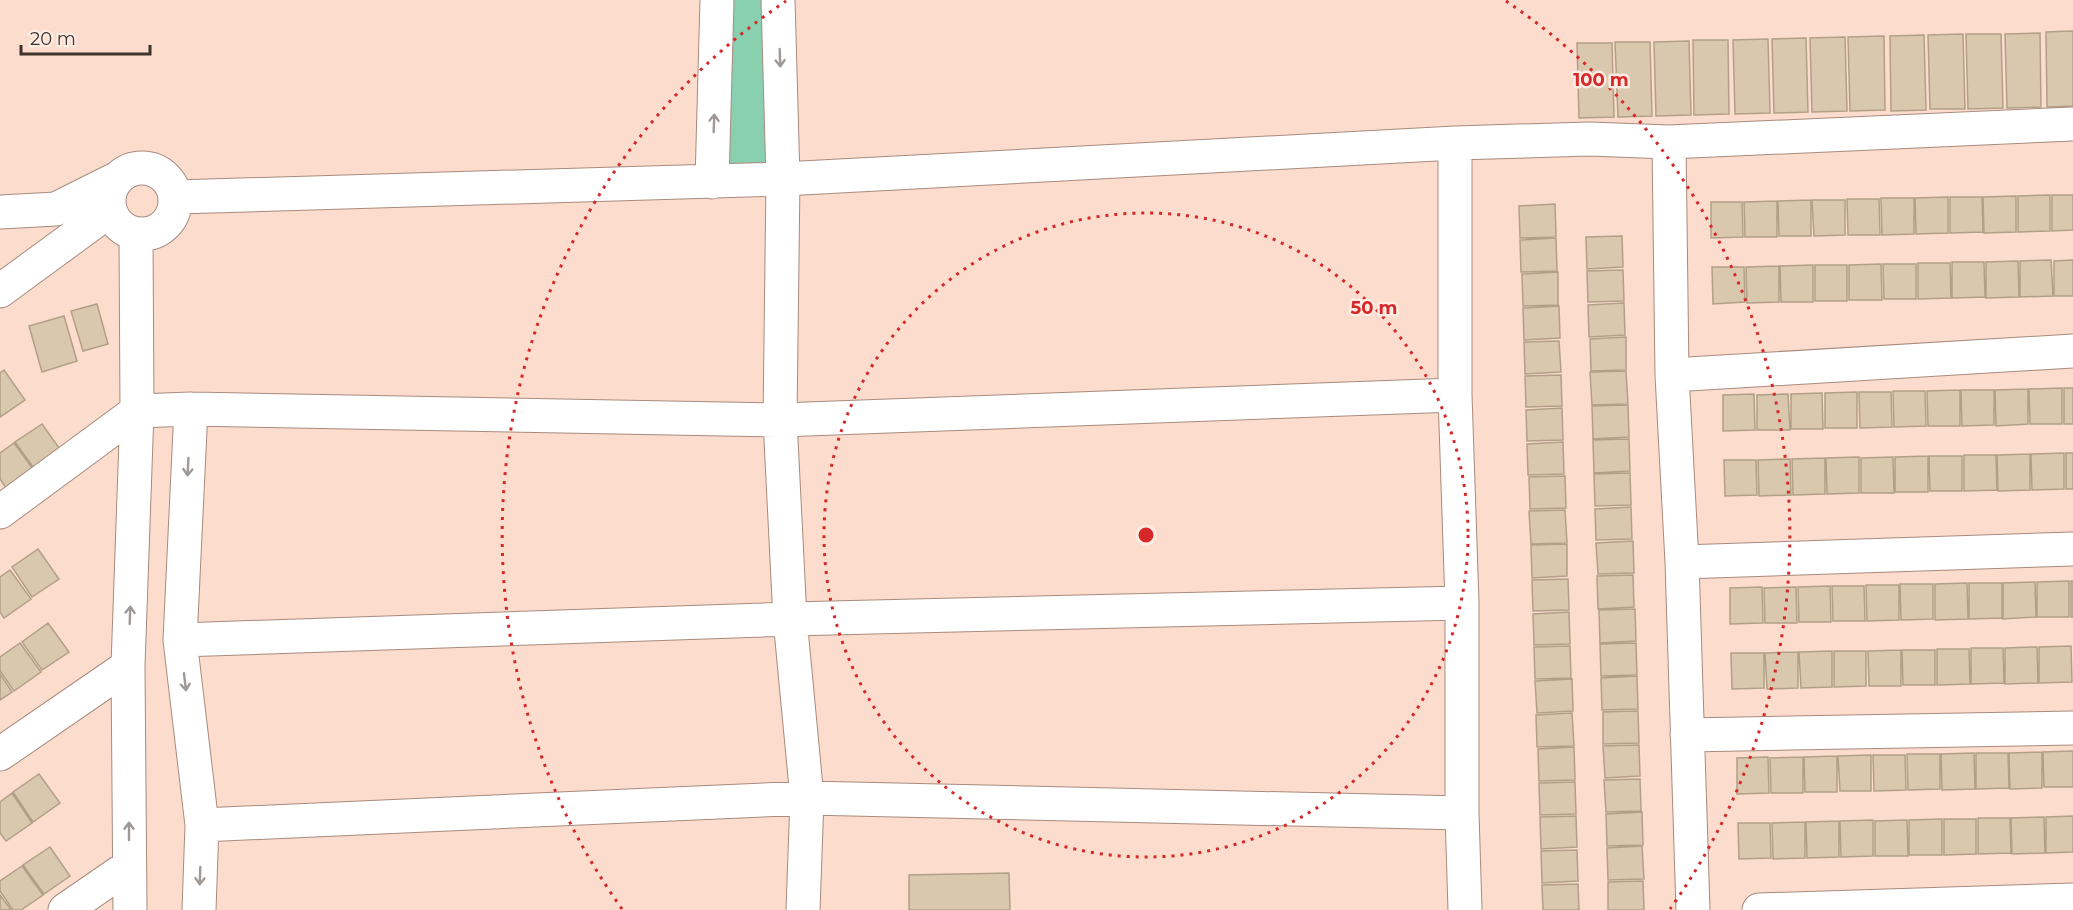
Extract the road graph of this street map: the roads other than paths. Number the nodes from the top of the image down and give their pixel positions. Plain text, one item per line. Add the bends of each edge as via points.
1 (717, 0) edge
2 (778, 0) edge
3 (2073, 124) edge
4 (1669, 142) junction
5 (1455, 143) junction
6 (116, 179) junction
7 (783, 179) junction
8 (712, 182) junction
9 (176, 197) junction
10 (109, 211) junction
11 (0, 212) edge
12 (136, 235) junction
13 (0, 291) edge
14 (2073, 351) edge
15 (1672, 375) junction
16 (1455, 395) junction
17 (191, 409) junction
18 (136, 411) junction
19 (780, 420) junction
20 (0, 512) edge
21 (2073, 549) edge
22 (1682, 562) junction
23 (1462, 603) junction
24 (790, 620) junction
25 (180, 640) junction
26 (128, 666) junction
27 (2073, 728) edge
28 (1687, 735) junction
29 (0, 754) edge
30 (807, 798) junction
31 (1462, 813) junction
32 (202, 825) junction
33 (129, 866) junction
34 (2073, 900) edge
35 (65, 910) edge
36 (130, 910) edge
37 (199, 910) edge
38 (803, 910) edge
39 (1465, 910) edge
40 (1693, 910) edge
41 (1759, 910) edge

8 -> 1 street
2 -> 7 street
3 - 4 street
4 - 5 street via 1589,139
4 - 15 street
5 - 7 street
5 - 16 street
6 - 9 street via 128,170 156,170 168,179
6 - 10 street via 109,194
6 - 11 street via 56,209
7 - 8 street
7 - 19 street
8 - 9 street
9 - 12 street via 172,218 157,232
10 - 12 street via 119,227
10 - 13 street
12 - 18 street
14 - 15 street
15 - 22 street
16 - 19 street
16 - 23 street
17 - 18 street
17 - 19 street
17 -> 25 street
18 - 20 street
26 -> 18 street
19 - 24 street
21 - 22 street
22 - 28 street
23 - 24 street
23 - 31 street
24 - 25 street
24 - 30 street
25 -> 32 street
26 - 29 street
33 -> 26 street
27 - 28 street
28 - 40 street
30 - 31 street
30 - 32 street
30 - 38 street
31 - 39 street
32 -> 37 street
33 - 35 street
33 - 36 street
34 - 41 street

